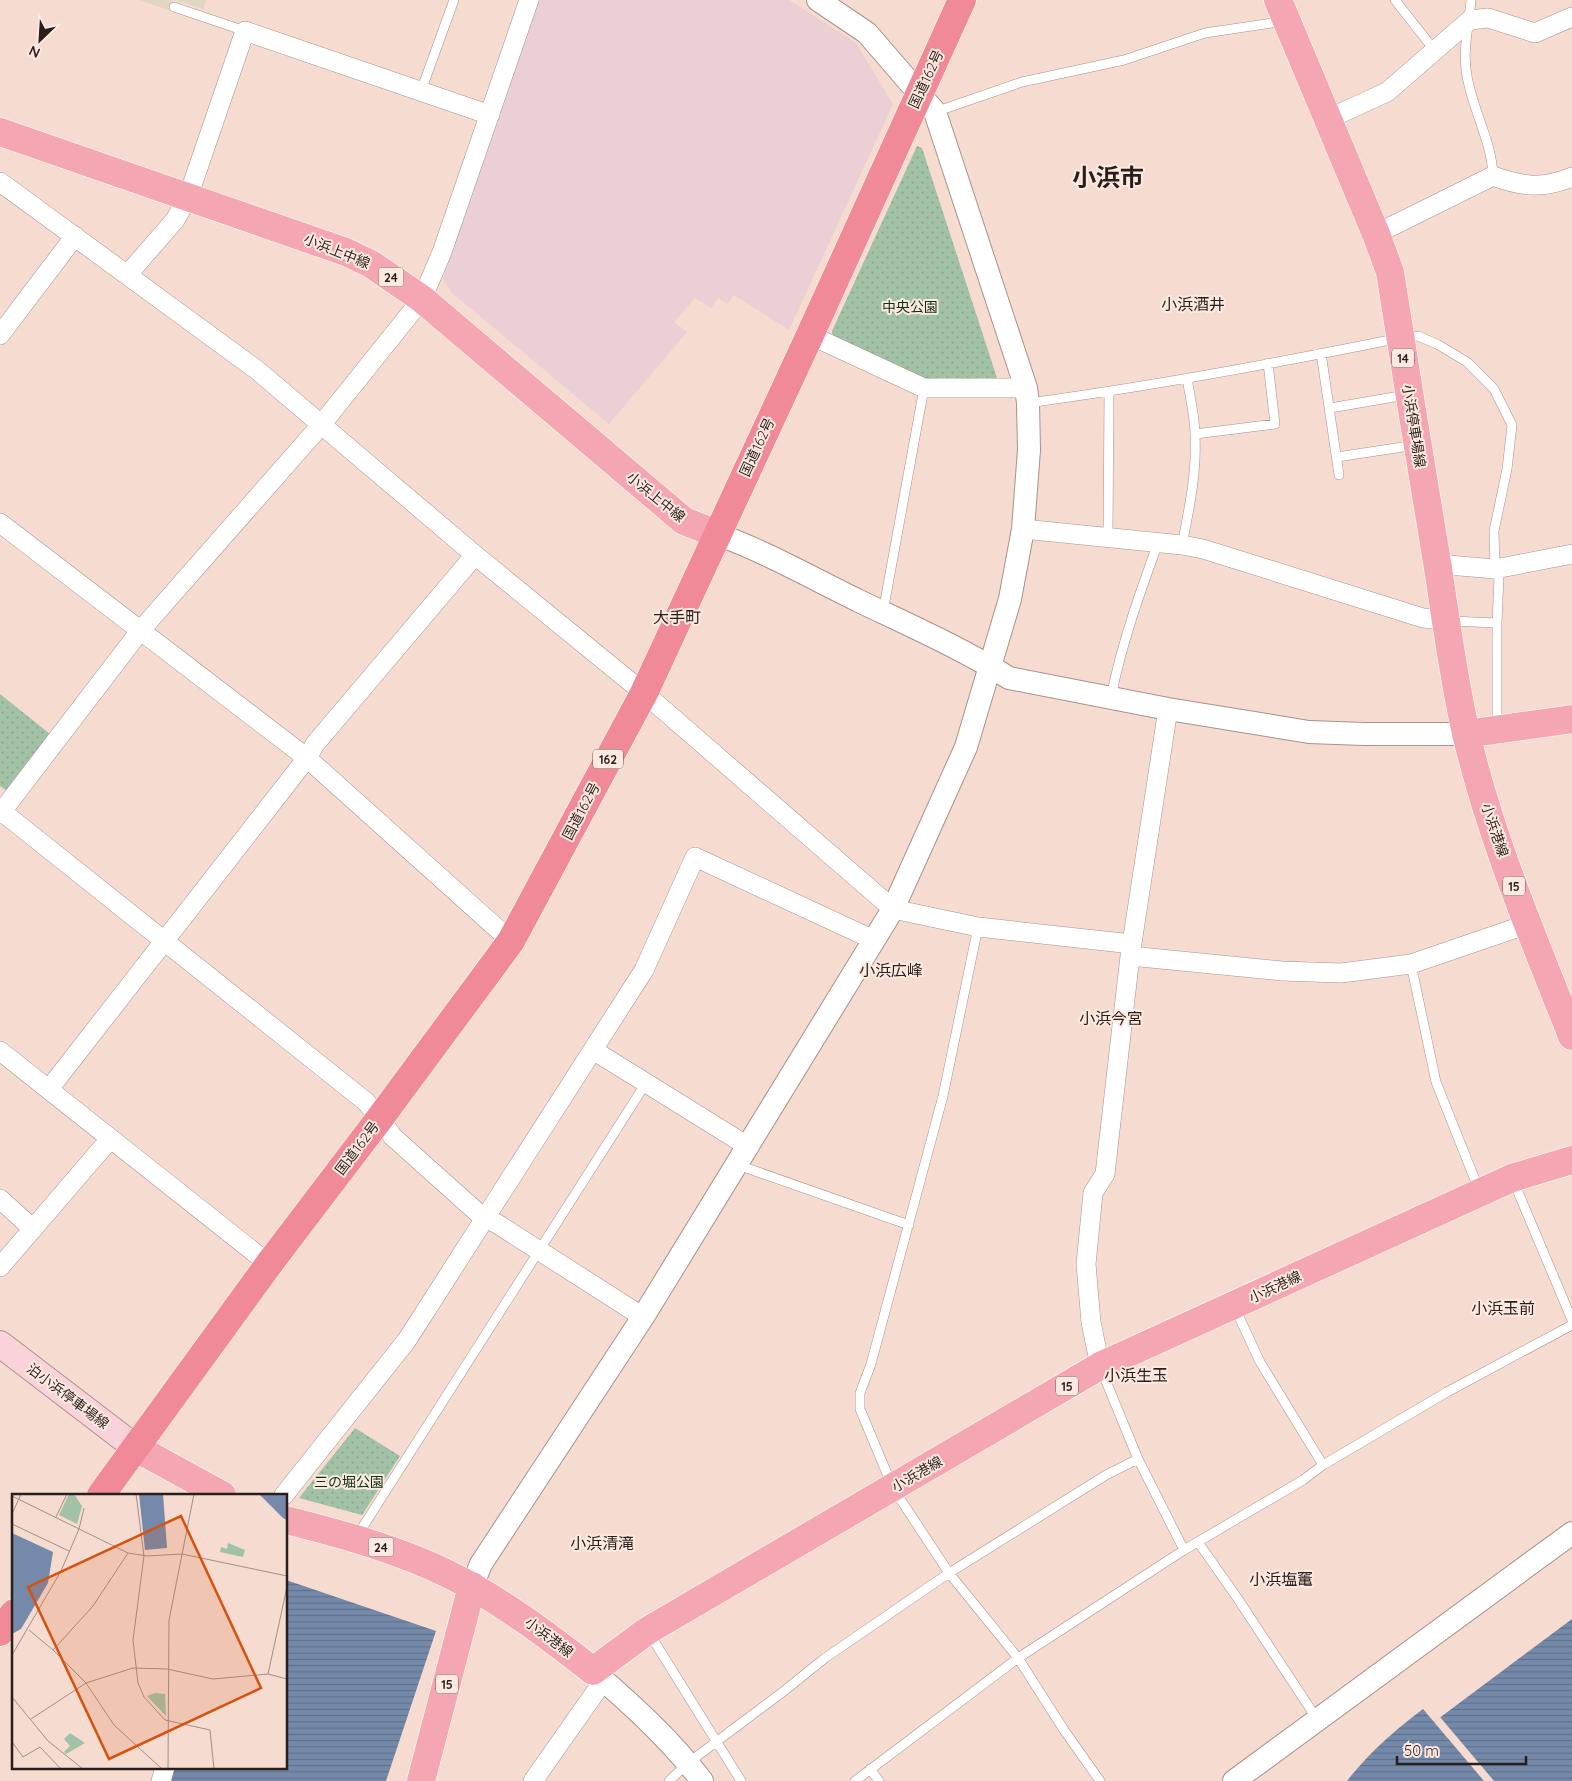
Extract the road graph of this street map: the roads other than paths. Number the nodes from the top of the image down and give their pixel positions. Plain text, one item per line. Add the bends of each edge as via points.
1 (454, 0) edge
2 (529, 0) edge
3 (818, 0) edge
4 (962, 0) edge
5 (1395, 0) edge
6 (1471, 0) edge
7 (174, 7) dead end
8 (1282, 10) edge
9 (1572, 17) edge
10 (1470, 20) junction
11 (245, 31) junction
12 (1435, 51) junction
13 (422, 91) junction
14 (927, 103) junction
15 (490, 115) junction
16 (1328, 119) junction
17 (0, 132) edge
18 (1494, 176) junction
19 (1572, 177) edge
20 (0, 182) edge
21 (188, 197) junction
22 (1376, 234) junction
23 (75, 236) junction
24 (128, 274) junction
25 (422, 299) junction
26 (0, 335) edge
27 (810, 335) junction
28 (1400, 338) junction
29 (1321, 353) junction
30 (1268, 363) junction
31 (1187, 378) junction
32 (924, 388) junction
33 (1109, 392) junction
34 (1409, 395) junction
35 (1027, 396) junction
36 (1330, 408) junction
37 (321, 425) junction
38 (1195, 434) junction
39 (1418, 445) junction
40 (1337, 457) junction
41 (1339, 475) dead end
42 (0, 523) edge
43 (1023, 529) junction
44 (717, 534) junction
45 (1108, 538) junction
46 (1158, 543) junction
47 (1182, 545) junction
48 (1572, 554) edge
49 (475, 555) junction
50 (1437, 564) junction
51 (1495, 568) junction
52 (883, 612) junction
53 (1445, 620) junction
54 (1497, 623) junction
55 (140, 631) junction
56 (990, 666) junction
57 (644, 693) junction
58 (1110, 697) junction
59 (1168, 710) junction
60 (1572, 719) edge
61 (1497, 729) junction
62 (1466, 734) junction
63 (307, 758) junction
64 (1, 812) edge
65 (893, 909) junction
66 (1528, 924) junction
67 (978, 927) junction
68 (874, 940) junction
69 (166, 941) junction
70 (511, 941) junction
71 (1131, 950) junction
72 (1411, 964) junction
73 (1572, 1036) edge
74 (593, 1050) junction
75 (0, 1051) edge
76 (646, 1083) junction
77 (48, 1090) junction
78 (380, 1118) junction
79 (110, 1139) junction
80 (743, 1156) junction
81 (1572, 1160) edge
82 (1512, 1178) junction
83 (1480, 1193) junction
84 (0, 1199) edge
85 (485, 1217) junction
86 (909, 1225) junction
87 (33, 1229) junction
88 (540, 1251) junction
89 (269, 1264) junction
90 (0, 1267) edge
91 (1234, 1305) junction
92 (643, 1317) junction
93 (1572, 1320) edge
94 (1572, 1325) edge
95 (0, 1344) edge
96 (1100, 1366) junction
97 (136, 1448) junction
98 (1138, 1459) junction
99 (1323, 1464) junction
100 (892, 1488) junction
101 (102, 1494) edge
102 (220, 1494) edge
103 (285, 1494) edge
104 (288, 1521) edge
105 (1572, 1533) edge
106 (355, 1538) junction
107 (1198, 1542) junction
108 (1184, 1550) junction
109 (950, 1573) junction
110 (472, 1586) junction
111 (12, 1616) edge
112 (648, 1631) junction
113 (0, 1632) edge
114 (1018, 1658) junction
115 (598, 1675) junction
116 (1318, 1719) junction
117 (716, 1742) junction
118 (688, 1763) junction
119 (165, 1768) edge
120 (870, 1769) junction
121 (161, 1781) edge
122 (422, 1781) edge
123 (533, 1781) edge
124 (669, 1781) edge
125 (702, 1781) edge
126 (741, 1781) edge
127 (855, 1781) edge
128 (879, 1781) edge
129 (1100, 1781) edge
130 (1234, 1781) edge

1 - 13 lane
2 - 15 street
3 - 14 street via 867,33
4 - 14 highway, 国道162号 / 162
5 - 12 lane
6 - 10 lane
7 - 11 lane
8 - 14 lane via 1124,60
8 - 16 main road, 小浜停車場線 / 14
9 - 10 street via 1535,33 1488,18
10 - 12 street
10 - 18 lane via 1465,40 1466,75 1493,160
11 - 13 street
11 - 21 street
12 - 16 street via 1387,92
13 - 15 street
14 - 27 highway, 国道162号 / 162
14 - 35 street
15 - 25 street
16 - 22 main road, 小浜停車場線 / 14
17 - 21 main road, 小浜上中線 / 24
18 - 19 street via 1514,184 1535,186
18 - 22 street
20 - 23 street
21 - 24 street via 175,220
21 - 25 main road, 小浜上中線 / 24 via 346,252 371,264
22 - 28 main road, 小浜停車場線 / 14 via 1390,272
23 - 24 street
23 - 26 street
24 - 37 street via 258,370
25 - 37 street
25 - 44 main road, 小浜上中線 / 24 via 684,521
27 - 32 street
27 - 44 highway, 国道162号 / 162
28 - 29 lane
28 - 34 main road, 小浜停車場線 / 14
28 - 51 lane via 1418,336 1467,362 1494,389 1512,425 1494,531
29 - 30 lane
29 - 36 lane
30 - 31 lane
30 - 38 lane via 1275,424
31 - 33 lane
31 - 38 lane
32 - 35 street
32 - 52 lane
33 - 35 lane
33 - 45 lane
34 - 36 lane
34 - 39 main road, 小浜停車場線 / 14
35 - 43 street via 1029,450
36 - 40 lane
37 - 49 street
37 - 55 street
38 - 47 lane via 1195,466
39 - 40 lane
39 - 50 main road, 小浜停車場線 / 14
40 - 41 lane
42 - 55 street
43 - 45 street
43 - 56 street via 1010,599
44 - 52 street
44 - 57 highway, 国道162号 / 162
45 - 46 street
46 - 47 street
46 - 58 lane via 1120,653
47 - 53 street via 1423,618
48 - 51 street
49 - 57 street
49 - 63 street via 315,744
50 - 51 street
50 - 53 main road, 小浜停車場線 / 14
51 - 54 lane via 1499,576
52 - 56 street
53 - 54 lane
53 - 62 main road, 小浜停車場線 / 14
54 - 61 lane
55 - 63 street
55 - 64 street
56 - 58 street via 1009,678
56 - 65 street via 966,747
57 - 65 street
57 - 70 highway, 国道162号 / 162
58 - 59 street
59 - 62 street via 1309,732
59 - 71 street
60 - 61 main road
61 - 62 main road
62 - 66 main road, 小浜港線 / 15 via 1488,813
63 - 69 street
63 - 70 street
64 - 69 street
65 - 67 street
65 - 68 street
66 - 72 street
66 - 73 main road, 小浜港線 / 15
67 - 71 street
67 - 86 lane via 943,1096
68 - 74 street via 695,857 644,970
68 - 80 street
69 - 77 street
69 - 78 street via 365,1101
70 - 78 highway, 国道162号 / 162
71 - 72 street via 1282,971 1341,973
71 - 96 street via 1105,1174 1093,1193 1086,1264 1091,1322
72 - 83 lane via 1436,1082
74 - 76 street
74 - 85 street
75 - 77 street
76 - 80 street
76 - 88 lane
77 - 79 street
78 - 85 street via 392,1136
78 - 89 highway, 国道162号 / 162
79 - 87 street
79 - 89 street
80 - 86 lane
80 - 92 street
81 - 82 main road, 小浜港線 / 15
82 - 83 main road, 小浜港線 / 15
82 - 93 lane
83 - 91 main road, 小浜港線 / 15
84 - 87 street
85 - 88 street
85 - 103 street via 407,1340
86 - 100 lane via 860,1393 860,1409
87 - 90 street
88 - 92 street
88 - 106 lane
89 - 97 highway, 国道162号 / 162
91 - 96 main road, 小浜港線 / 15
91 - 99 lane via 1260,1362
92 - 110 street via 481,1564
94 - 99 lane
95 - 97 main road, 泊小浜停車場線
96 - 98 lane
96 - 100 main road, 小浜港線 / 15
97 - 101 highway, 国道162号 / 162
97 - 102 main road
98 - 108 lane
98 - 109 lane via 1106,1475
99 - 107 lane via 1303,1480
100 - 109 lane
100 - 112 main road, 小浜港線 / 15
104 - 106 main road, 24
105 - 116 street
106 - 110 main road, 24 via 448,1573
107 - 108 lane
107 - 116 lane
108 - 114 lane
109 - 114 lane
109 - 117 lane via 825,1658
110 - 115 main road, 小浜港線 via 535,1626
110 - 122 main road, 15
111 - 113 highway
112 - 115 main road, 小浜港線 / 15
112 - 117 lane
114 - 120 lane
114 - 129 lane
115 - 118 street via 648,1720
115 - 123 street, 15
116 - 130 street
117 - 118 lane
117 - 126 lane
118 - 124 lane
118 - 125 street
119 - 121 street
120 - 127 lane
120 - 128 lane

